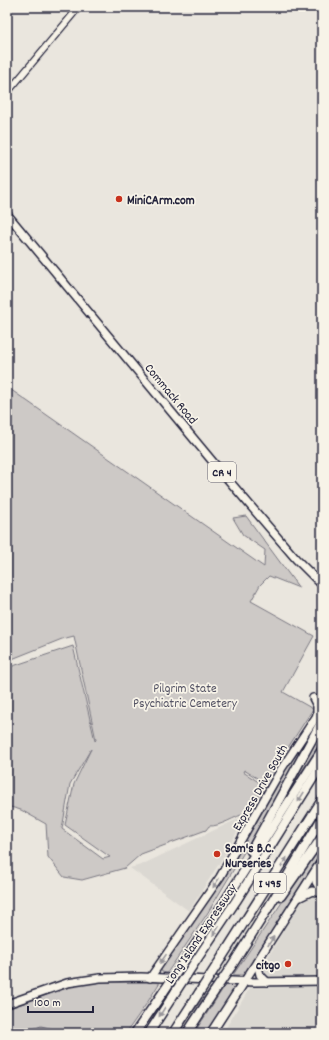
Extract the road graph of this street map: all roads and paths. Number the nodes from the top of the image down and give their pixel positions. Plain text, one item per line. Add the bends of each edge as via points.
1 (79, 7) edge
2 (7, 93) edge
3 (7, 214) edge
4 (322, 584) edge
5 (322, 698) edge
6 (322, 708) edge
7 (320, 718) edge
8 (322, 750) edge
9 (322, 764) edge
10 (322, 800) edge
11 (322, 818) edge
12 (322, 837) edge
13 (322, 861) edge
14 (322, 893) edge
15 (297, 900) junction
16 (225, 901) junction
17 (254, 930) junction
18 (257, 962) junction
19 (150, 978) junction
20 (322, 980) edge
21 (244, 982) junction
22 (267, 982) junction
23 (7, 1004) edge
24 (135, 1032) edge
25 (149, 1033) edge
26 (173, 1033) edge
27 (187, 1033) edge
28 (211, 1033) edge

1 - 2 street
3 - 4 main road, Commack Road / CR 4 via 218,468 296,559
5 - 7 main road via 313,698
6 - 7 main road, Express Drive South
7 - 16 highway
7 -> 19 main road, Express Drive South via 282,768 220,877
8 - 16 highway
9 -> 25 highway, Long Island Expressway / I 495, bridge
26 -> 10 highway, I 495, bridge
11 - 17 highway
12 - 17 highway
13 - 14 main road via 316,880
13 - 15 main road
14 - 15 main road via 310,892
18 -> 15 main road
16 - 24 highway, bridge
17 - 27 highway, bridge
18 - 21 main road
18 - 22 main road via 260,975
19 - 21 main road
19 - 23 main road via 114,977 79,981 56,986
20 - 22 main road
21 - 22 main road
21 - 28 highway

